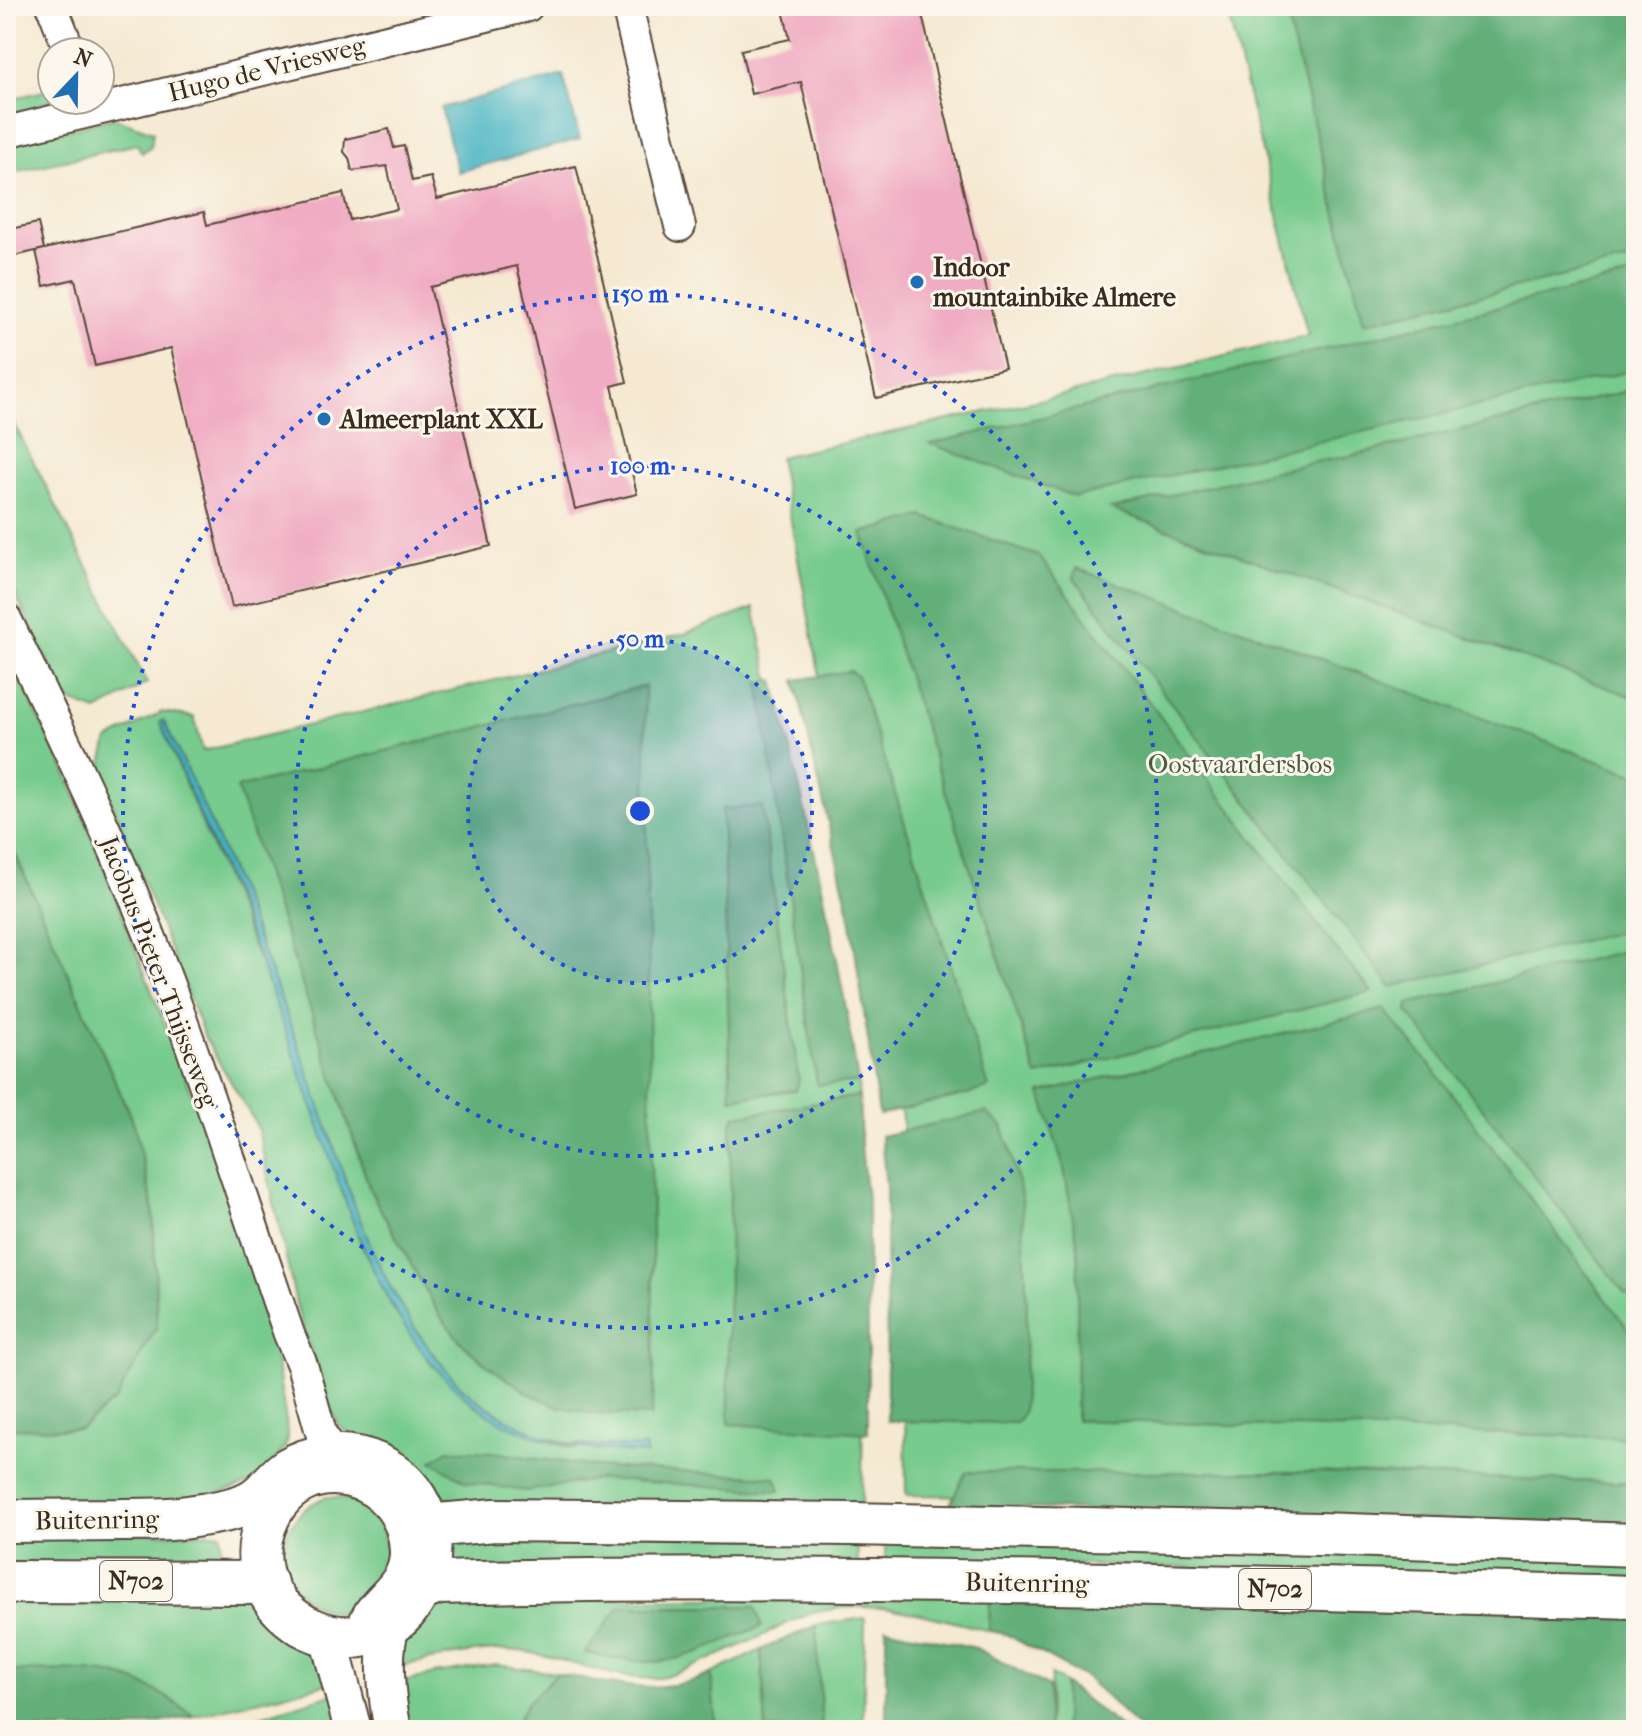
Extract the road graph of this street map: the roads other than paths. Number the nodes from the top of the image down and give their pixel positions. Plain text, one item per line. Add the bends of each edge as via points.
1 (52, 6) edge
2 (528, 6) edge
3 (627, 6) edge
4 (431, 18) edge
5 (64, 36) edge
6 (116, 100) edge
7 (58, 116) edge
8 (6, 132) edge
9 (680, 226) dead end
10 (6, 619) edge
11 (289, 1334) junction
12 (343, 1455) junction
13 (301, 1472) junction
14 (264, 1506) junction
15 (417, 1515) junction
16 (6, 1521) edge
17 (1636, 1545) edge
18 (6, 1582) edge
19 (266, 1583) junction
20 (420, 1590) junction
21 (1636, 1597) edge
22 (362, 1631) junction
23 (391, 1718) edge
24 (353, 1730) edge

1 - 5 street
2 - 4 street, Hugo de Vriesweg
3 - 9 street
4 - 6 street, Hugo de Vriesweg
7 - 8 street, Hugo de Vriesweg
10 - 11 street, Jacobus Pieter Thijsseweg via 74,761 167,981
11 - 12 street, Jacobus Pieter Thijsseweg via 322,1436
11 - 13 street, Jacobus Pieter Thijsseweg
12 - 13 highway via 321,1457
12 - 15 highway via 394,1474 413,1494
13 - 14 highway via 279,1476
13 - 15 highway via 358,1477
14 - 16 highway, Buitenring via 244,1520
14 - 19 highway via 261,1549
15 - 17 highway, Buitenring / N702 via 431,1510 495,1520 1319,1534
15 - 20 highway via 428,1564
15 - 22 highway via 408,1571 397,1592
18 - 19 highway, N702
19 - 22 highway via 290,1618 315,1632
20 - 21 highway, Buitenring / N702 via 438,1583 685,1578
20 - 22 highway via 408,1608
22 - 23 main road
22 - 24 main road

